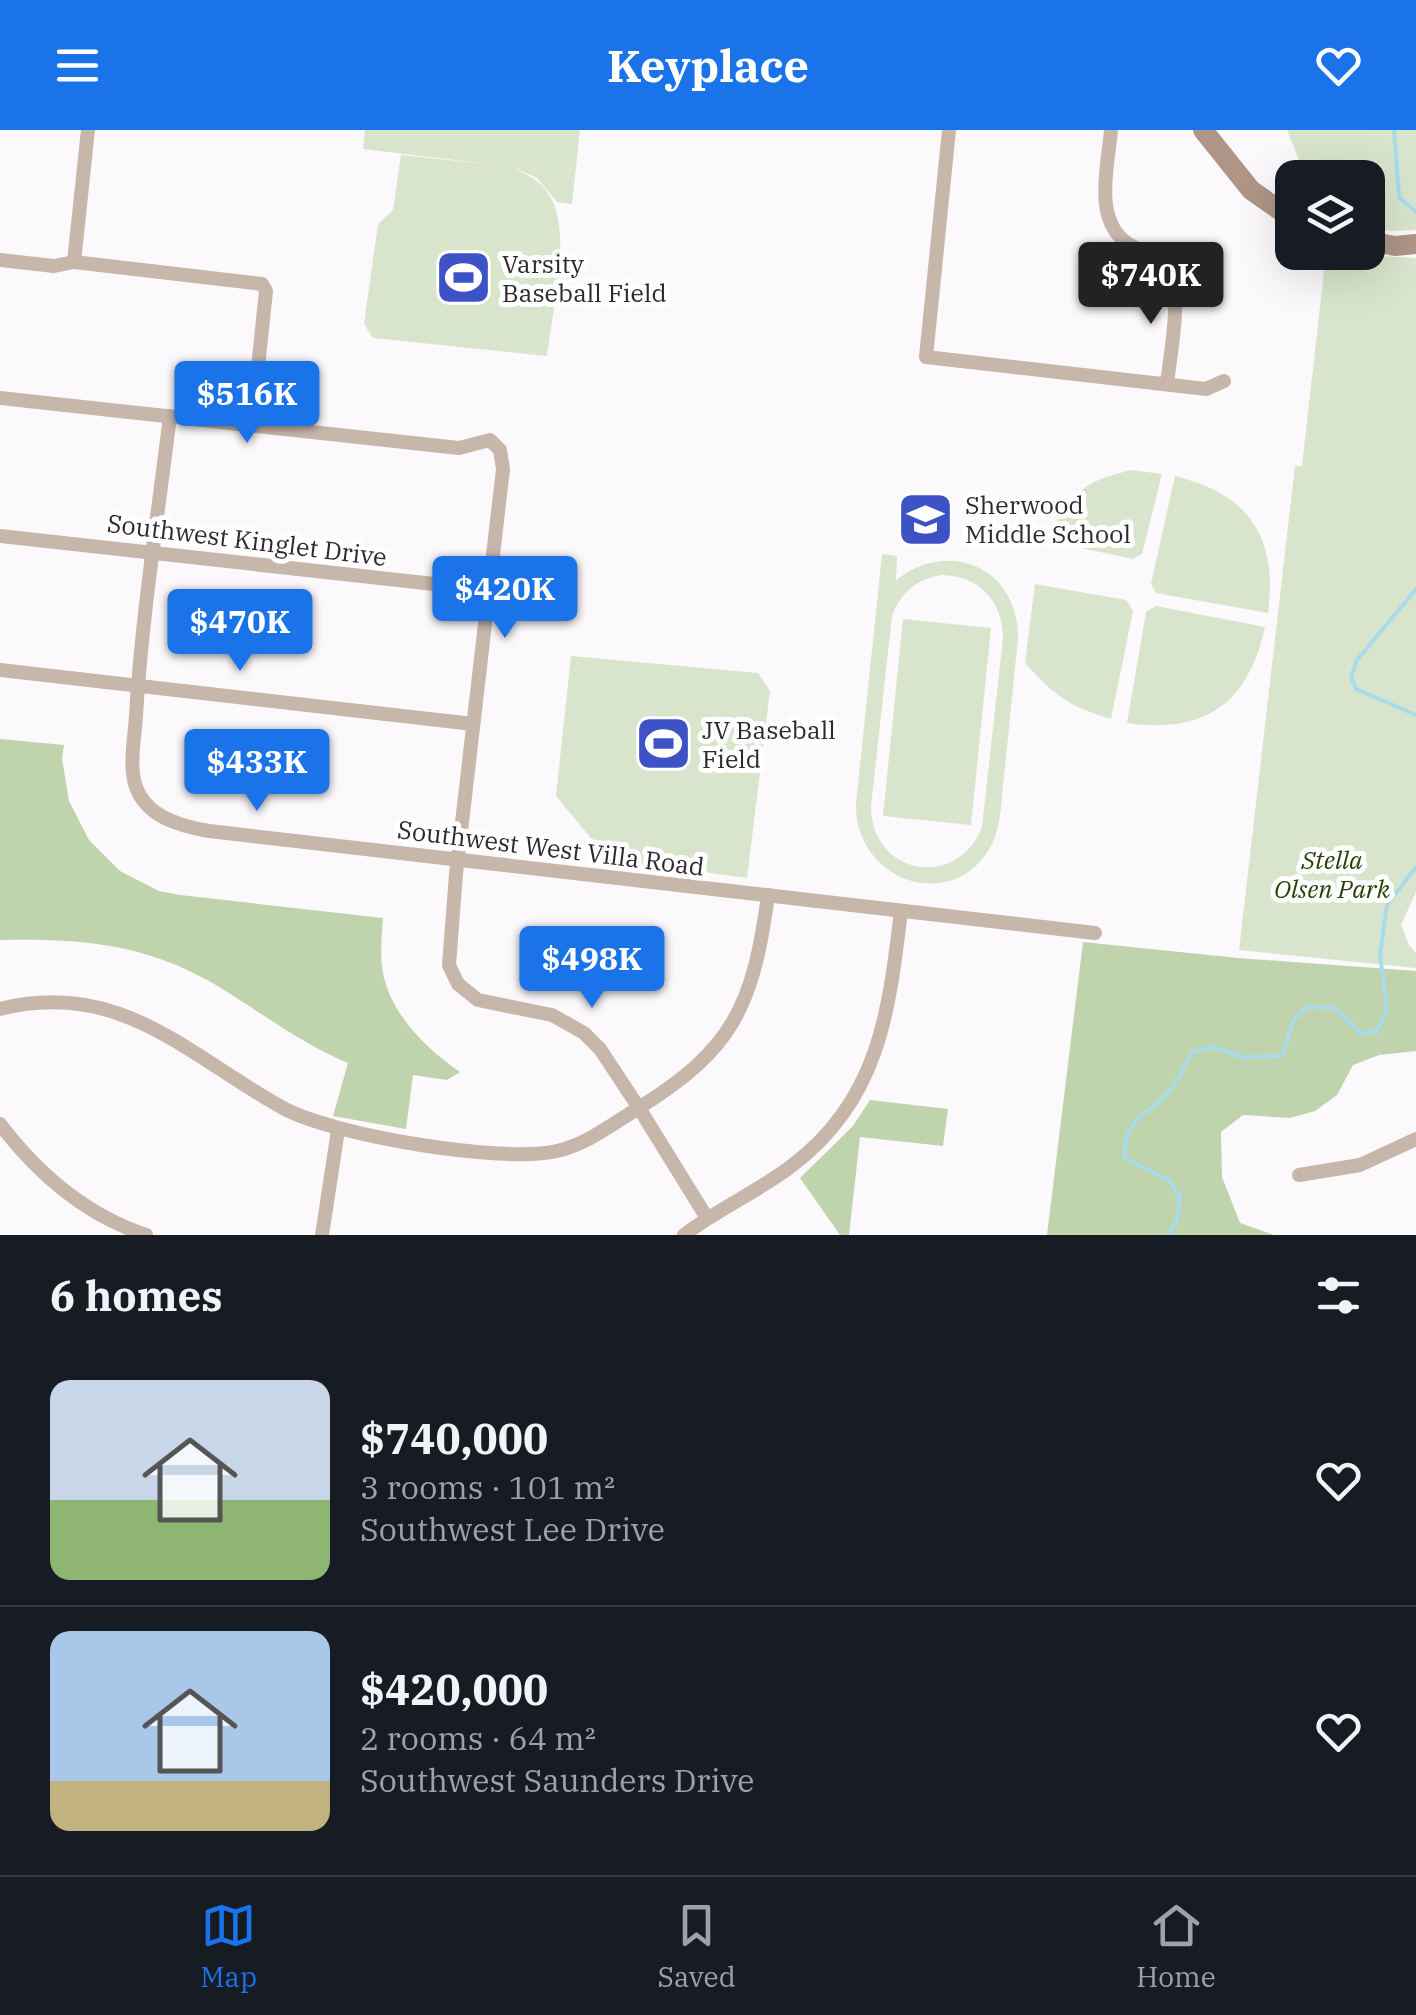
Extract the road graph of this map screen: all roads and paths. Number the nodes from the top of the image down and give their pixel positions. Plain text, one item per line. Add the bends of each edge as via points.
1 (88, 130) edge
2 (949, 130) edge
3 (1111, 130) edge
4 (1203, 130) edge
5 (1275, 206) edge
6 (1385, 242) edge
7 (1414, 245) edge
8 (1188, 250) dead end
9 (0, 260) edge
10 (74, 262) junction
11 (1168, 268) junction
12 (1224, 381) dead end
13 (1168, 384) junction
14 (0, 398) edge
15 (170, 416) junction
16 (252, 424) junction
17 (0, 536) edge
18 (154, 551) junction
19 (488, 590) junction
20 (0, 670) edge
21 (138, 685) junction
22 (473, 724) junction
23 (458, 860) junction
24 (768, 895) junction
25 (901, 911) junction
26 (1095, 933) dead end
27 (0, 1010) edge
28 (639, 1108) junction
29 (0, 1124) edge
30 (338, 1130) junction
31 (1416, 1139) edge
32 (1299, 1175) dead end
33 (707, 1218) junction
34 (146, 1235) edge
35 (322, 1235) edge
36 (684, 1235) edge

1 - 10 street
2 - 13 street via 926,357
3 - 11 street via 1106,211 1128,244
4 - 5 main road via 1252,190
6 - 7 main road
8 - 11 street
9 - 10 street
10 - 16 street via 266,287
11 - 13 street via 1175,297
12 - 13 street via 1206,389
14 - 15 street
15 - 16 street
15 - 18 street, Southwest West Villa Road
16 - 19 street via 458,448 490,440 500,450 503,470
17 - 18 street, Southwest Kinglet Drive
18 - 19 street, Southwest Kinglet Drive
18 - 21 street, Southwest West Villa Road
19 - 22 street
20 - 21 street
21 - 22 street
21 - 23 street, Southwest West Villa Road via 136,786 157,815 209,831
22 - 23 street
23 - 24 street, Southwest West Villa Road
23 - 28 street via 448,956 458,984 487,1004 540,1012 575,1026
24 - 25 street, Southwest West Villa Road
24 - 28 street via 757,968 727,1033 694,1070
25 - 26 street, Southwest West Villa Road
25 - 33 street via 888,1014 852,1098 795,1164
27 - 30 street via 56,1003 120,1012 182,1043 285,1110
28 - 30 street via 585,1141 527,1155
28 - 33 street
29 - 34 street via 77,1200
30 - 35 street
31 - 32 street via 1360,1166
33 - 36 street

